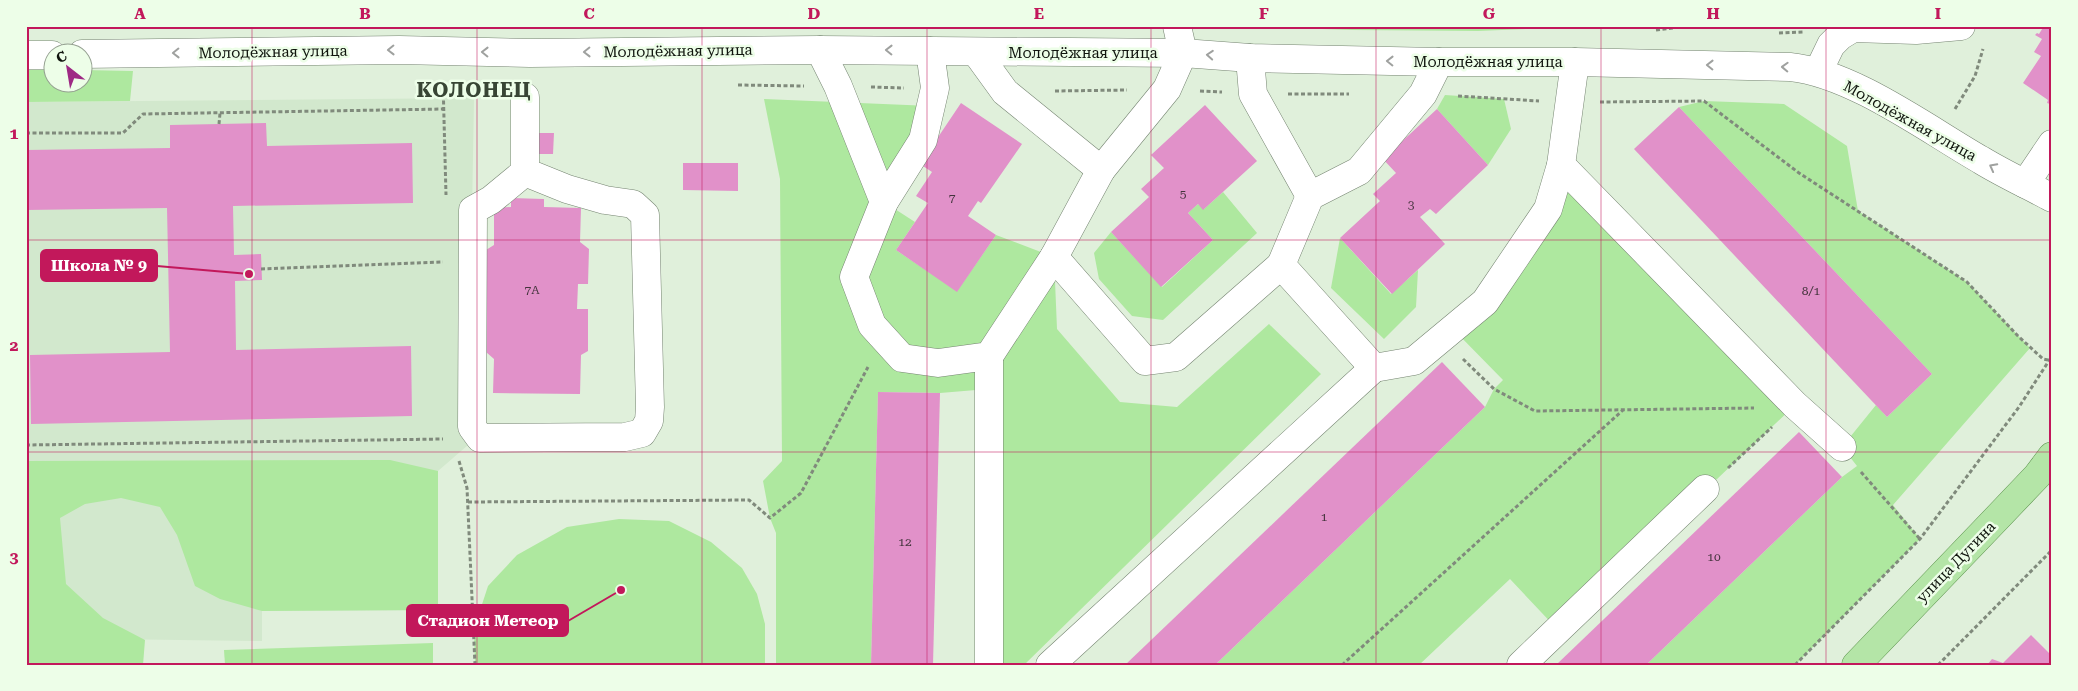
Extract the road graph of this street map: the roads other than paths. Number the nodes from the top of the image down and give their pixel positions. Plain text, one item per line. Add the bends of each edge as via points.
1 (1177, 26) edge
2 (1961, 26) edge
3 (820, 50) junction
4 (930, 51) junction
5 (976, 52) junction
6 (92, 54) edge
7 (1183, 54) junction
8 (26, 55) edge
9 (42, 55) edge
10 (1250, 58) junction
11 (1439, 62) junction
12 (1575, 62) junction
13 (1818, 72) junction
14 (525, 97) dead end
15 (2052, 144) edge
16 (1561, 165) junction
17 (1101, 170) junction
18 (525, 172) junction
19 (2026, 184) junction
20 (1310, 196) junction
21 (2052, 198) edge
22 (884, 202) junction
23 (1054, 257) junction
24 (1281, 265) junction
25 (989, 356) junction
26 (1374, 368) junction
27 (1842, 447) road end
28 (2052, 456) edge
29 (1705, 489) dead end
30 (989, 665) edge
31 (1050, 665) edge
32 (1521, 665) edge
33 (1856, 665) edge

1 - 7 street
2 - 13 street via 1916,30 1853,28 1831,45
4 -> 3 street, Молодёжная улица
3 -> 6 street, Молодёжная улица
3 - 22 street via 838,86
4 - 5 street, Молодёжная улица
4 - 22 street via 935,88 923,140
5 - 7 street, Молодёжная улица
5 - 17 street via 1005,92
10 -> 7 street, Молодёжная улица
7 - 17 street via 1167,89
8 - 9 street
11 -> 10 street, Молодёжная улица
10 - 20 street via 1253,94
11 - 12 street, Молодёжная улица
11 - 20 street via 1423,94 1359,171
13 -> 12 street, Молодёжная улица via 1790,67
12 - 16 street
19 -> 13 street, Молодёжная улица via 1858,89
14 - 18 street
15 - 19 street
16 - 26 street via 1548,208 1485,302 1414,362
16 - 27 street via 1784,393
17 - 23 street
18 - 18 street via 567,189 633,204 645,216 650,407 642,433 480,438 472,427 473,210 491,200
19 - 21 street, Молодёжная улица
20 - 24 street
22 - 25 street via 854,277 872,325 902,358 938,364
23 - 24 street via 1145,361 1176,357
23 - 25 street
24 - 26 street
25 - 30 street
26 - 31 street
28 - 33 main road, улица Дугина via 2037,476
29 - 32 street

